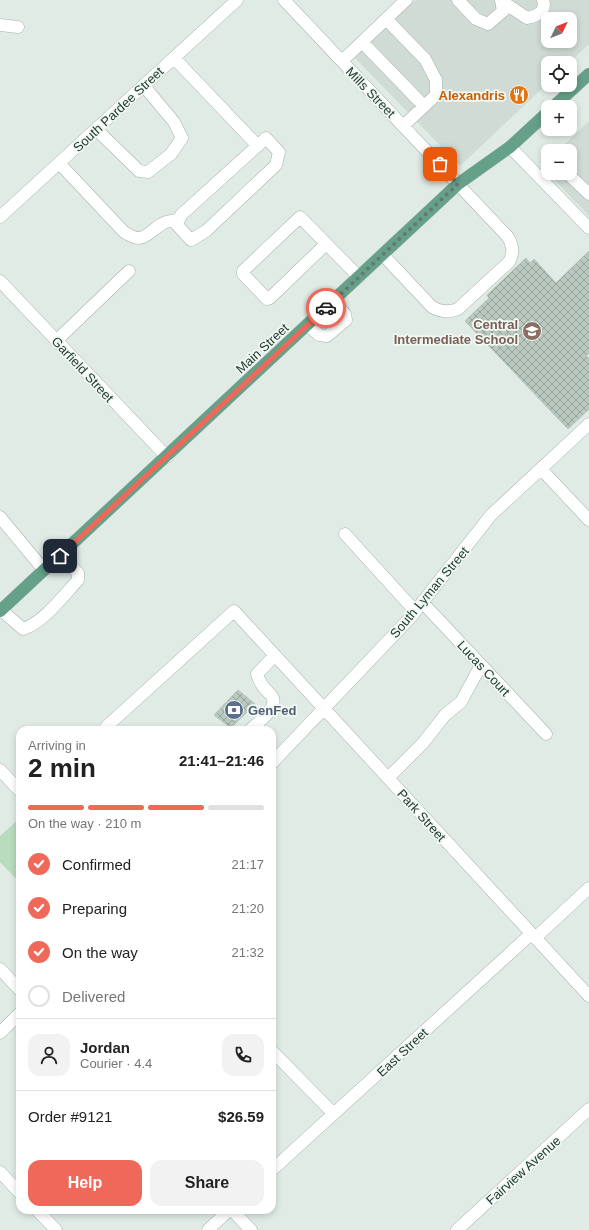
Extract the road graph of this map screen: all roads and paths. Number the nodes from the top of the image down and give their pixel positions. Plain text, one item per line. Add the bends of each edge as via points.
1 (237, 0) edge
2 (284, 0) edge
3 (406, 0) edge
4 (458, 0) edge
5 (543, 0) edge
6 (502, 1) edge
7 (386, 19) junction
8 (0, 25) edge
9 (18, 27) dead end
10 (362, 42) junction
11 (174, 58) junction
12 (342, 61) junction
13 (589, 74) edge
14 (144, 86) junction
15 (561, 100) edge
16 (424, 106) junction
17 (541, 118) edge
18 (403, 126) junction
19 (96, 129) junction
20 (258, 146) junction
21 (510, 147) junction
22 (59, 163) junction
23 (574, 180) edge
24 (458, 184) junction
25 (589, 194) edge
26 (0, 217) edge
27 (177, 220) junction
28 (587, 221) edge
29 (326, 244) junction
30 (383, 255) junction
31 (128, 271) dead end
32 (359, 277) junction
33 (0, 281) edge
34 (333, 301) junction
35 (308, 325) junction
36 (56, 341) junction
37 (589, 424) edge
38 (167, 457) junction
39 (541, 469) junction
40 (0, 517) edge
41 (588, 518) edge
42 (345, 534) dead end
43 (60, 556) junction
44 (44, 570) junction
45 (419, 607) junction
46 (1, 610) edge
47 (275, 655) junction
48 (480, 665) junction
49 (324, 708) junction
50 (107, 726) edge
51 (254, 726) edge
52 (546, 734) dead end
53 (276, 759) edge
54 (0, 770) edge
55 (388, 778) junction
56 (16, 787) edge
57 (589, 888) edge
58 (533, 936) junction
59 (0, 969) edge
60 (16, 986) edge
61 (589, 996) edge
62 (16, 1017) edge
63 (0, 1033) edge
64 (276, 1055) edge
65 (589, 1109) edge
66 (333, 1114) junction
67 (276, 1166) edge
68 (0, 1172) edge
69 (16, 1189) edge
70 (40, 1214) edge
71 (225, 1214) edge
72 (236, 1214) edge
73 (56, 1230) edge
74 (208, 1230) edge
75 (251, 1230) edge
76 (457, 1230) edge

1 - 11 street, South Pardee Street
2 - 12 street, Mills Street
3 - 7 street
4 - 6 street via 476,19 488,24 503,10
5 - 6 street via 543,11 527,18
7 - 10 street
7 - 16 street via 425,59 436,80 436,95
8 - 9 street
10 - 12 street
10 - 16 street
11 - 14 street, South Pardee Street
11 - 20 street
12 - 18 street, Mills Street
13 - 15 main road
14 - 19 street, South Pardee Street
14 - 19 street via 174,122 182,138 171,154 148,172 139,171
16 - 18 street
17 - 21 main road, Main Street
18 - 24 street, Mills Street
19 - 22 street, South Pardee Street
20 - 27 street
20 - 27 street via 266,138 279,152 276,165 206,231 191,240 177,225
21 - 24 main road, Main Street
21 - 28 street
22 - 26 street, South Pardee Street
22 - 27 street via 124,232 134,238 144,238 163,223
23 - 25 street
24 - 30 main road, Main Street
24 - 30 street, Mills Street via 508,237 513,245 513,254 509,262 458,309 445,312 432,307
29 - 29 street via 300,217 243,271 243,274 267,299 270,298
29 - 32 street
30 - 32 main road, Main Street
31 - 36 street
32 - 34 main road, Main Street
33 - 36 street, Garfield Street
34 - 35 main road, Main Street
34 - 35 street via 345,314 346,320 327,336 323,336
35 - 38 main road, Main Street
36 - 38 street, Garfield Street
37 - 39 street, South Lyman Street
38 - 43 main road, Main Street
39 - 41 street
39 - 45 street, South Lyman Street via 491,515
40 - 44 street
42 - 45 street, Lucas Court
43 - 44 main road, Main Street
43 - 46 street via 78,573 78,580 42,617 30,627 23,629
44 - 46 main road, Main Street
45 - 48 street, Lucas Court
45 - 49 street, South Lyman Street
47 - 49 street, Park Street
47 - 50 street, Park Street via 234,611
47 - 51 street via 257,674 259,683 272,697 273,707
48 - 52 street, Lucas Court
48 - 55 street via 461,702 445,715 423,743
49 - 53 street, South Lyman Street
49 - 55 street, Park Street
54 - 56 street
55 - 58 street, Park Street
57 - 58 street, East Street
58 - 61 street, Park Street
58 - 66 street, East Street
59 - 60 street
62 - 63 street
64 - 66 street
65 - 76 street, Fairview Avenue
66 - 67 street, East Street
68 - 69 street
70 - 73 street
71 - 74 street
72 - 75 street

